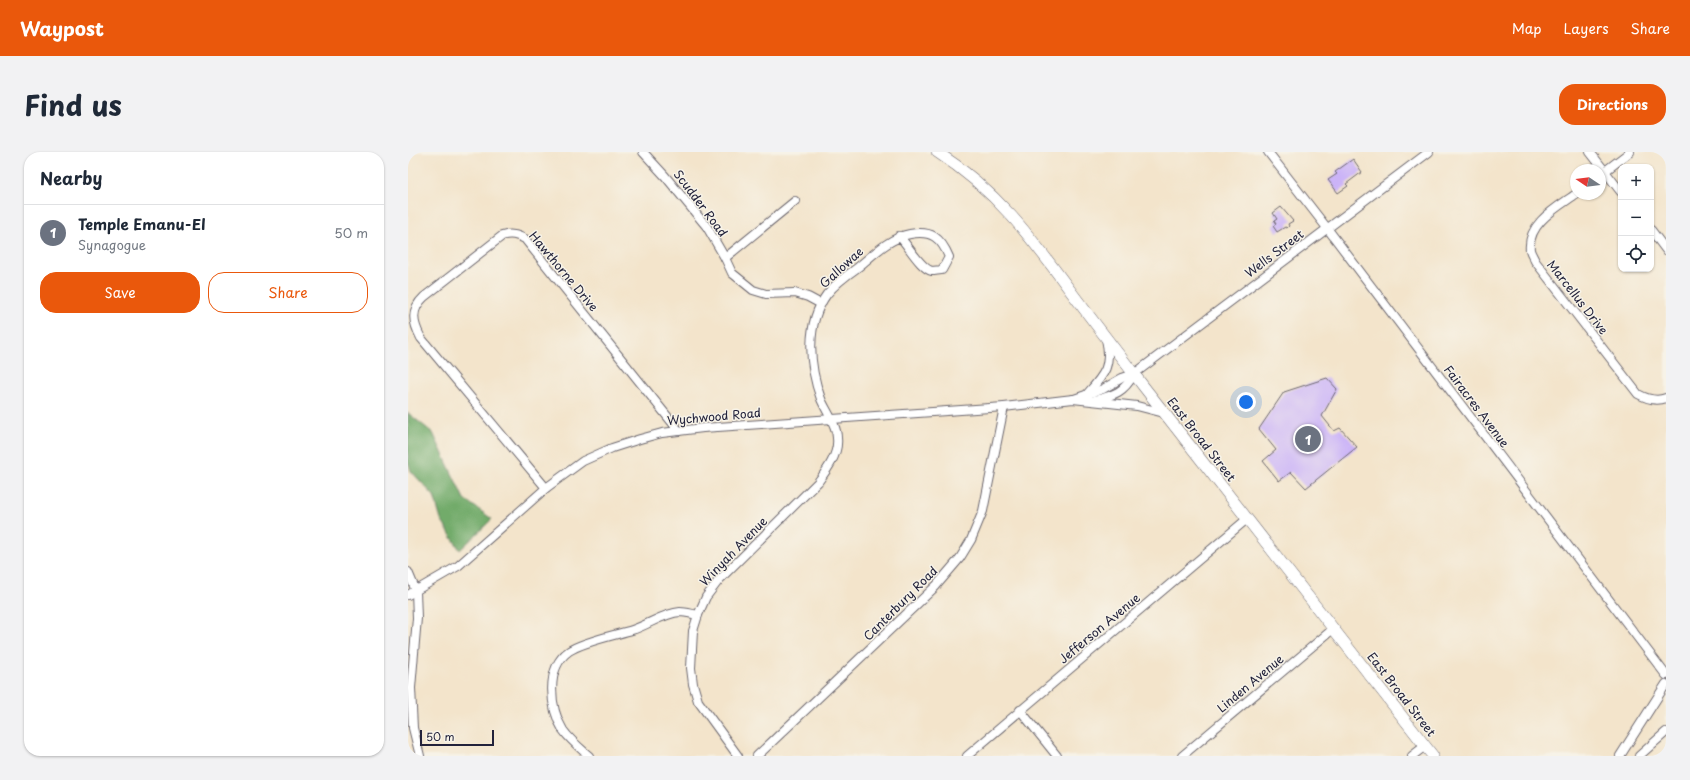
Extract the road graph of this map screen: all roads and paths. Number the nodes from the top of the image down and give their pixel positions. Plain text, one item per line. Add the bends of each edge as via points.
1 (643, 152) edge
2 (937, 152) edge
3 (1268, 152) edge
4 (1429, 152) edge
5 (1590, 152) edge
6 (1630, 152) edge
7 (1597, 164) edge
8 (1606, 170) edge
9 (1606, 177) edge
10 (1618, 189) edge
11 (1570, 199) edge
12 (795, 201) dead end
13 (1327, 228) junction
14 (1654, 234) edge
15 (899, 236) junction
16 (1666, 250) edge
17 (726, 258) junction
18 (821, 304) junction
19 (1105, 336) junction
20 (1134, 374) junction
21 (1088, 393) junction
22 (1666, 398) edge
23 (1073, 399) junction
24 (1089, 402) junction
25 (1004, 406) junction
26 (1164, 413) junction
27 (831, 419) junction
28 (679, 431) junction
29 (546, 488) junction
30 (1247, 519) junction
31 (408, 572) edge
32 (416, 591) junction
33 (408, 594) edge
34 (698, 615) junction
35 (1333, 629) junction
36 (1666, 675) edge
37 (1666, 684) edge
38 (1020, 710) junction
39 (1666, 732) edge
40 (1425, 746) junction
41 (420, 756) edge
42 (589, 756) edge
43 (738, 756) edge
44 (757, 756) edge
45 (967, 756) edge
46 (1057, 756) edge
47 (1182, 756) edge
48 (1412, 756) edge
49 (1434, 756) edge
50 (1620, 756) edge
51 (1639, 756) edge

1 - 17 street, Scudder Road via 707,227
2 - 19 street, East Broad Street via 969,174 1011,214
3 - 13 street, Fairacres Avenue
4 - 13 street, Wells Street
5 - 7 street
6 - 8 street
9 - 10 street
11 - 22 street, Marcellus Drive via 1539,222 1531,237 1530,251 1535,261 1638,394 1656,400
12 - 17 street
13 - 20 street, Wells Street
13 - 36 street, Fairacres Avenue
14 - 16 street
15 - 15 street via 921,264 931,271 942,270 949,257 937,237 926,233
15 - 18 street, Gallowae via 848,274 828,293
17 - 18 street, Scudder Road via 732,273 753,290 766,294 795,293
18 - 27 street, Gallowae via 812,331 813,369 821,399
19 - 20 street, East Broad Street
19 - 21 street, Wychwood Road via 1109,352 1106,370
20 - 21 street, Wychwood Road
20 - 24 street, Wychwood Road via 1128,385 1118,392
20 - 26 street, East Broad Street
21 - 23 street, Wychwood Road
23 - 24 street, Wychwood Road
23 - 25 street, Wychwood Road
24 - 26 street, Wychwood Road via 1136,406
25 - 27 street, Wychwood Road
25 - 44 street, Canterbury Road via 983,511 960,558 936,586
26 - 30 street, East Broad Street
27 - 28 street, Wychwood Road
27 - 34 street, Winyah Avenue via 838,437 836,450 828,468 818,482 719,580 706,597
28 - 29 street, Wychwood Road via 640,439 605,451 583,461
28 - 29 street, Hawthorne Drive via 525,239 508,234 502,236 420,300 414,311 414,320 421,338
29 - 32 street, Wychwood Road via 458,566
30 - 35 street, East Broad Street
30 - 38 street, Jefferson Avenue
31 - 32 street
32 - 33 street, Wychwood Road
32 - 41 street via 417,618 411,688 413,728
34 - 42 street via 681,612 670,614 644,626 586,644 569,651 562,658 555,668 552,684 556,715 563,730
34 - 43 street, Winyah Avenue via 691,652 693,684 698,701
35 - 40 street, East Broad Street
35 - 47 street, Linden Avenue
37 - 50 street
38 - 45 street, Jefferson Avenue
38 - 46 street
39 - 51 street
40 - 48 street
40 - 49 street, East Broad Street

